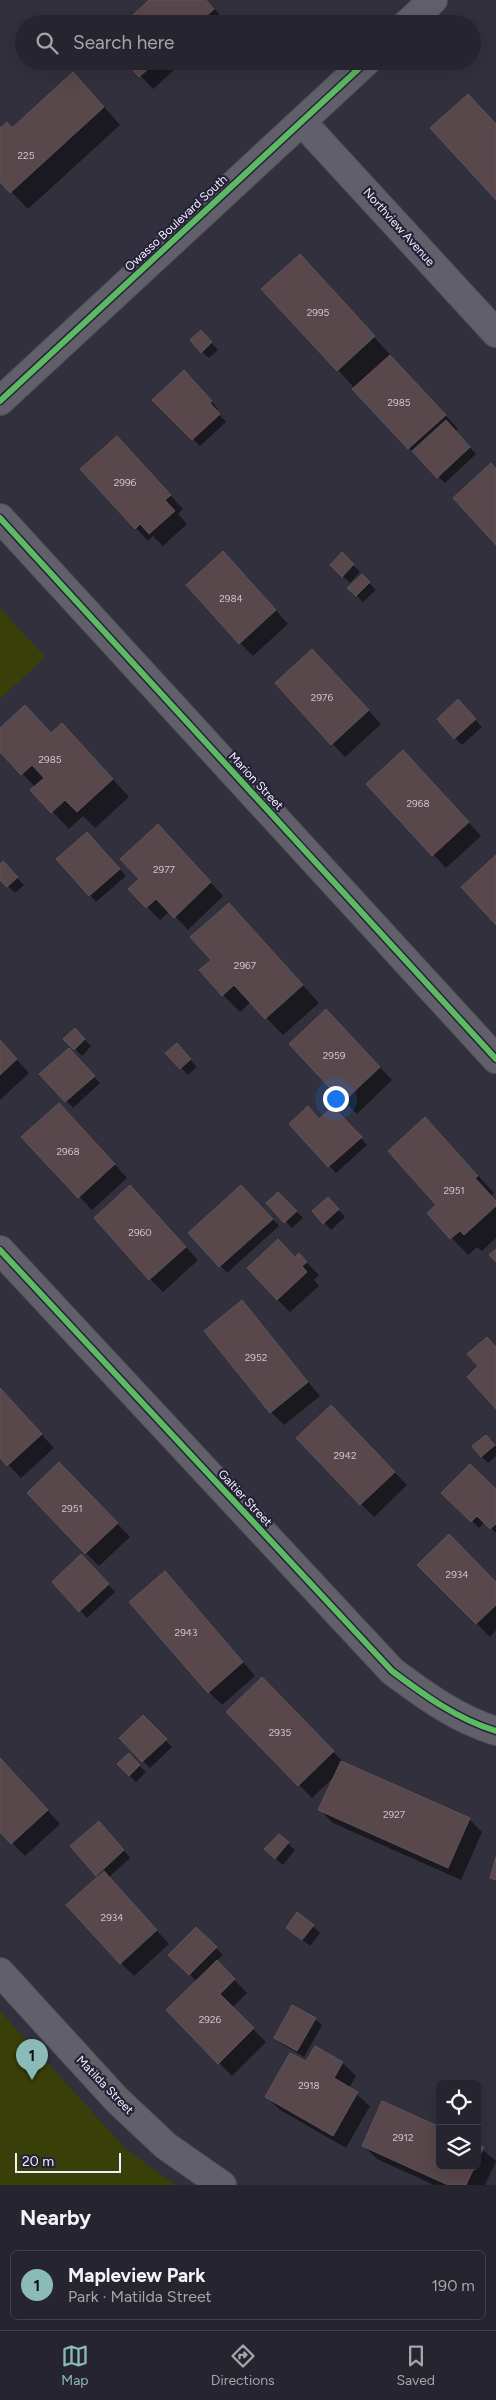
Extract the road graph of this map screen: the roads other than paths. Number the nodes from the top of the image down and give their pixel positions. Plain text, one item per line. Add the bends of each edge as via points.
1 (433, 0) edge
2 (417, 15) edge
3 (357, 70) edge
4 (302, 122) junction
5 (496, 333) edge
6 (0, 401) edge
7 (0, 518) edge
8 (496, 1059) edge
9 (0, 1250) edge
10 (496, 1731) edge
11 (0, 1972) edge
12 (222, 2185) edge

1 - 2 street
3 - 4 street, Owasso Boulevard South
4 - 5 street, Northview Avenue
4 - 6 street, Owasso Boulevard South
7 - 8 street, Marion Street
9 - 10 street, Galtier Street via 392,1671 434,1703
11 - 12 street, Matilda Street via 117,2100 166,2146

